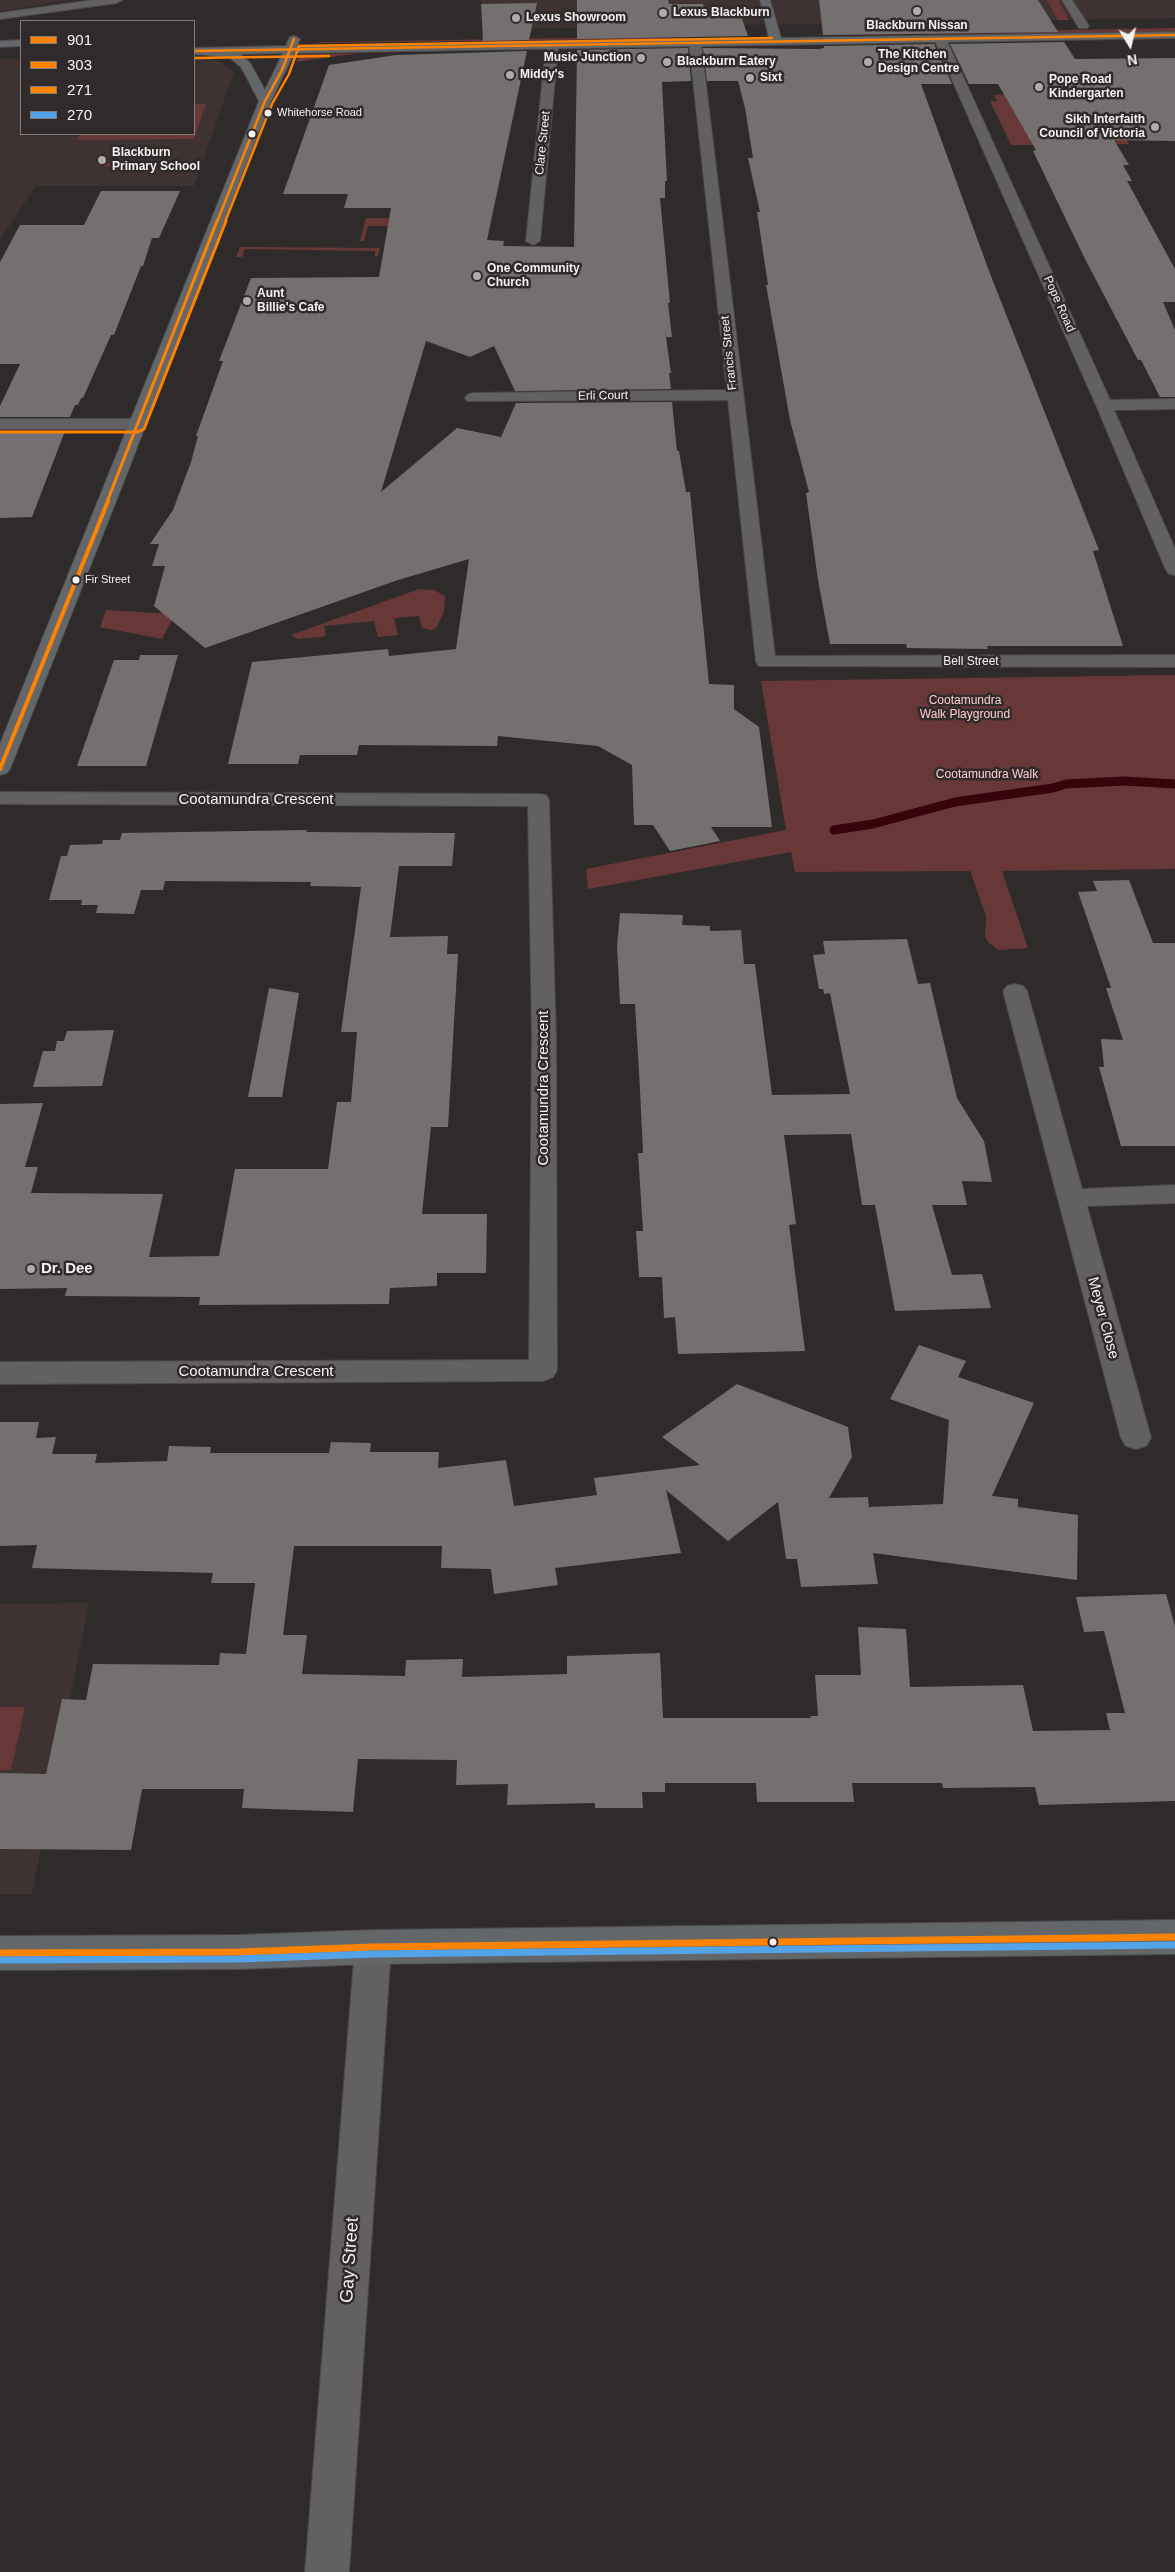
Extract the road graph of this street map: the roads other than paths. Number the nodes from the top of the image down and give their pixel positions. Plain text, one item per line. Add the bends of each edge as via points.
1 (117, 0) edge
2 (765, 0) edge
3 (1067, 0) edge
4 (62, 9) junction
5 (0, 16) edge
6 (0, 22) edge
7 (1175, 25) edge
8 (1083, 26) junction
9 (1175, 35) edge
10 (774, 37) junction
11 (940, 39) junction
12 (195, 41) edge
13 (20, 43) edge
14 (695, 43) junction
15 (0, 44) edge
16 (292, 44) junction
17 (552, 46) junction
18 (395, 48) junction
19 (195, 51) edge
20 (217, 51) junction
21 (0, 54) edge
22 (20, 54) edge
23 (282, 70) junction
24 (265, 101) junction
25 (533, 241) dead end
26 (734, 395) junction
27 (473, 398) dead end
28 (1175, 404) edge
29 (1104, 405) junction
30 (0, 424) edge
31 (138, 424) junction
32 (1175, 570) edge
33 (1175, 661) edge
34 (766, 662) joint
35 (0, 769) edge
36 (0, 798) edge
37 (1015, 990) dead end
38 (1175, 1194) edge
39 (1071, 1198) junction
40 (0, 1372) edge
41 (1136, 1438) dead end
42 (1175, 1937) edge
43 (373, 1947) junction
44 (0, 1953) edge
45 (327, 2572) edge

1 - 4 street
2 - 10 main road
3 - 8 street
4 - 5 street
4 - 6 street
7 - 8 main road
8 - 10 main road
9 - 11 main road
10 - 11 main road
10 - 14 main road
10 - 16 main road
11 - 29 street, Pope Road
12 - 16 main road
13 - 15 main road
14 - 17 main road
14 - 26 street, Francis Street
16 - 18 main road
16 - 20 main road
16 - 23 main road
17 - 18 main road
17 - 25 street, Clare Street
18 - 23 main road via 308,62
19 - 20 main road
20 - 24 main road via 233,54 246,65
21 - 22 main road
23 - 24 main road
24 - 31 main road
26 - 27 street, Erli Court
26 - 34 street, Francis Street
28 - 29 street
29 - 32 street, Pope Road
30 - 31 street
31 - 35 main road
33 - 34 street, Bell Street
36 - 40 street, Cootamundra Crescent via 538,800 544,1038 543,1370
37 - 39 street, Meyer Close
38 - 39 street
39 - 41 street, Meyer Close
42 - 43 main road
43 - 44 main road via 239,1952
43 - 45 street, Gay Street

